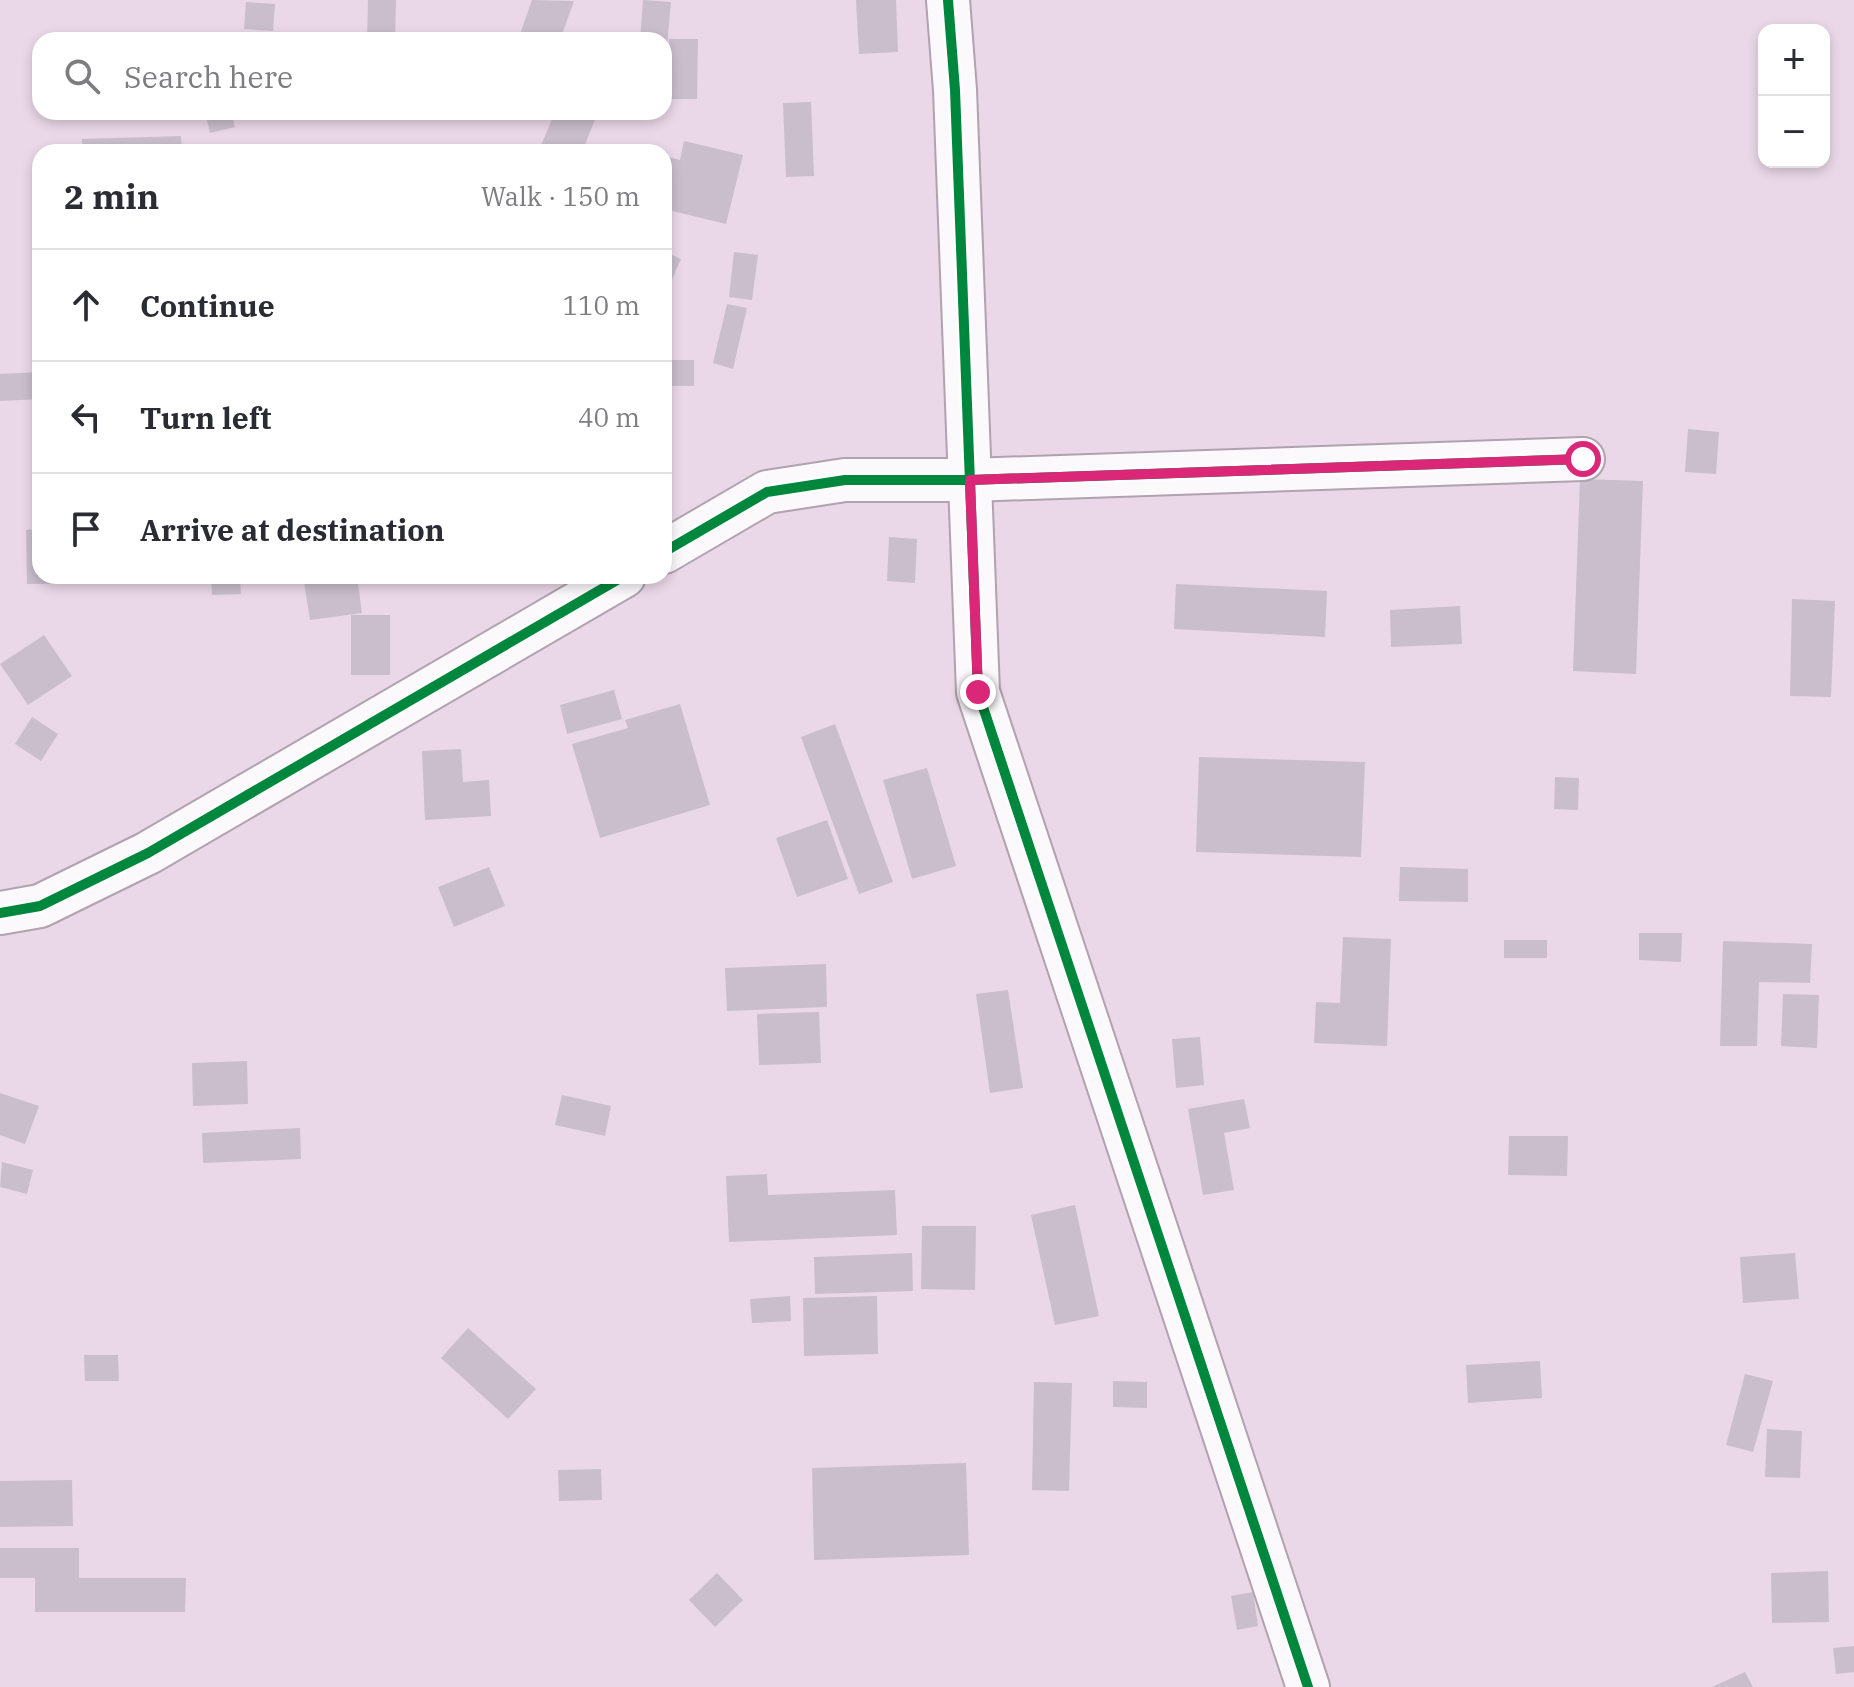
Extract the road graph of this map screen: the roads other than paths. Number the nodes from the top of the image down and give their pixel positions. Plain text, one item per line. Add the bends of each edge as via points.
1 (948, 0) edge
2 (1583, 459) dead end
3 (970, 480) junction
4 (672, 547) edge
5 (610, 584) edge
6 (0, 913) edge
7 (1308, 1687) edge

1 - 3 street
2 - 3 street
3 - 4 street via 845,480 767,492
3 - 7 street via 978,692
5 - 6 street via 148,853 40,906

